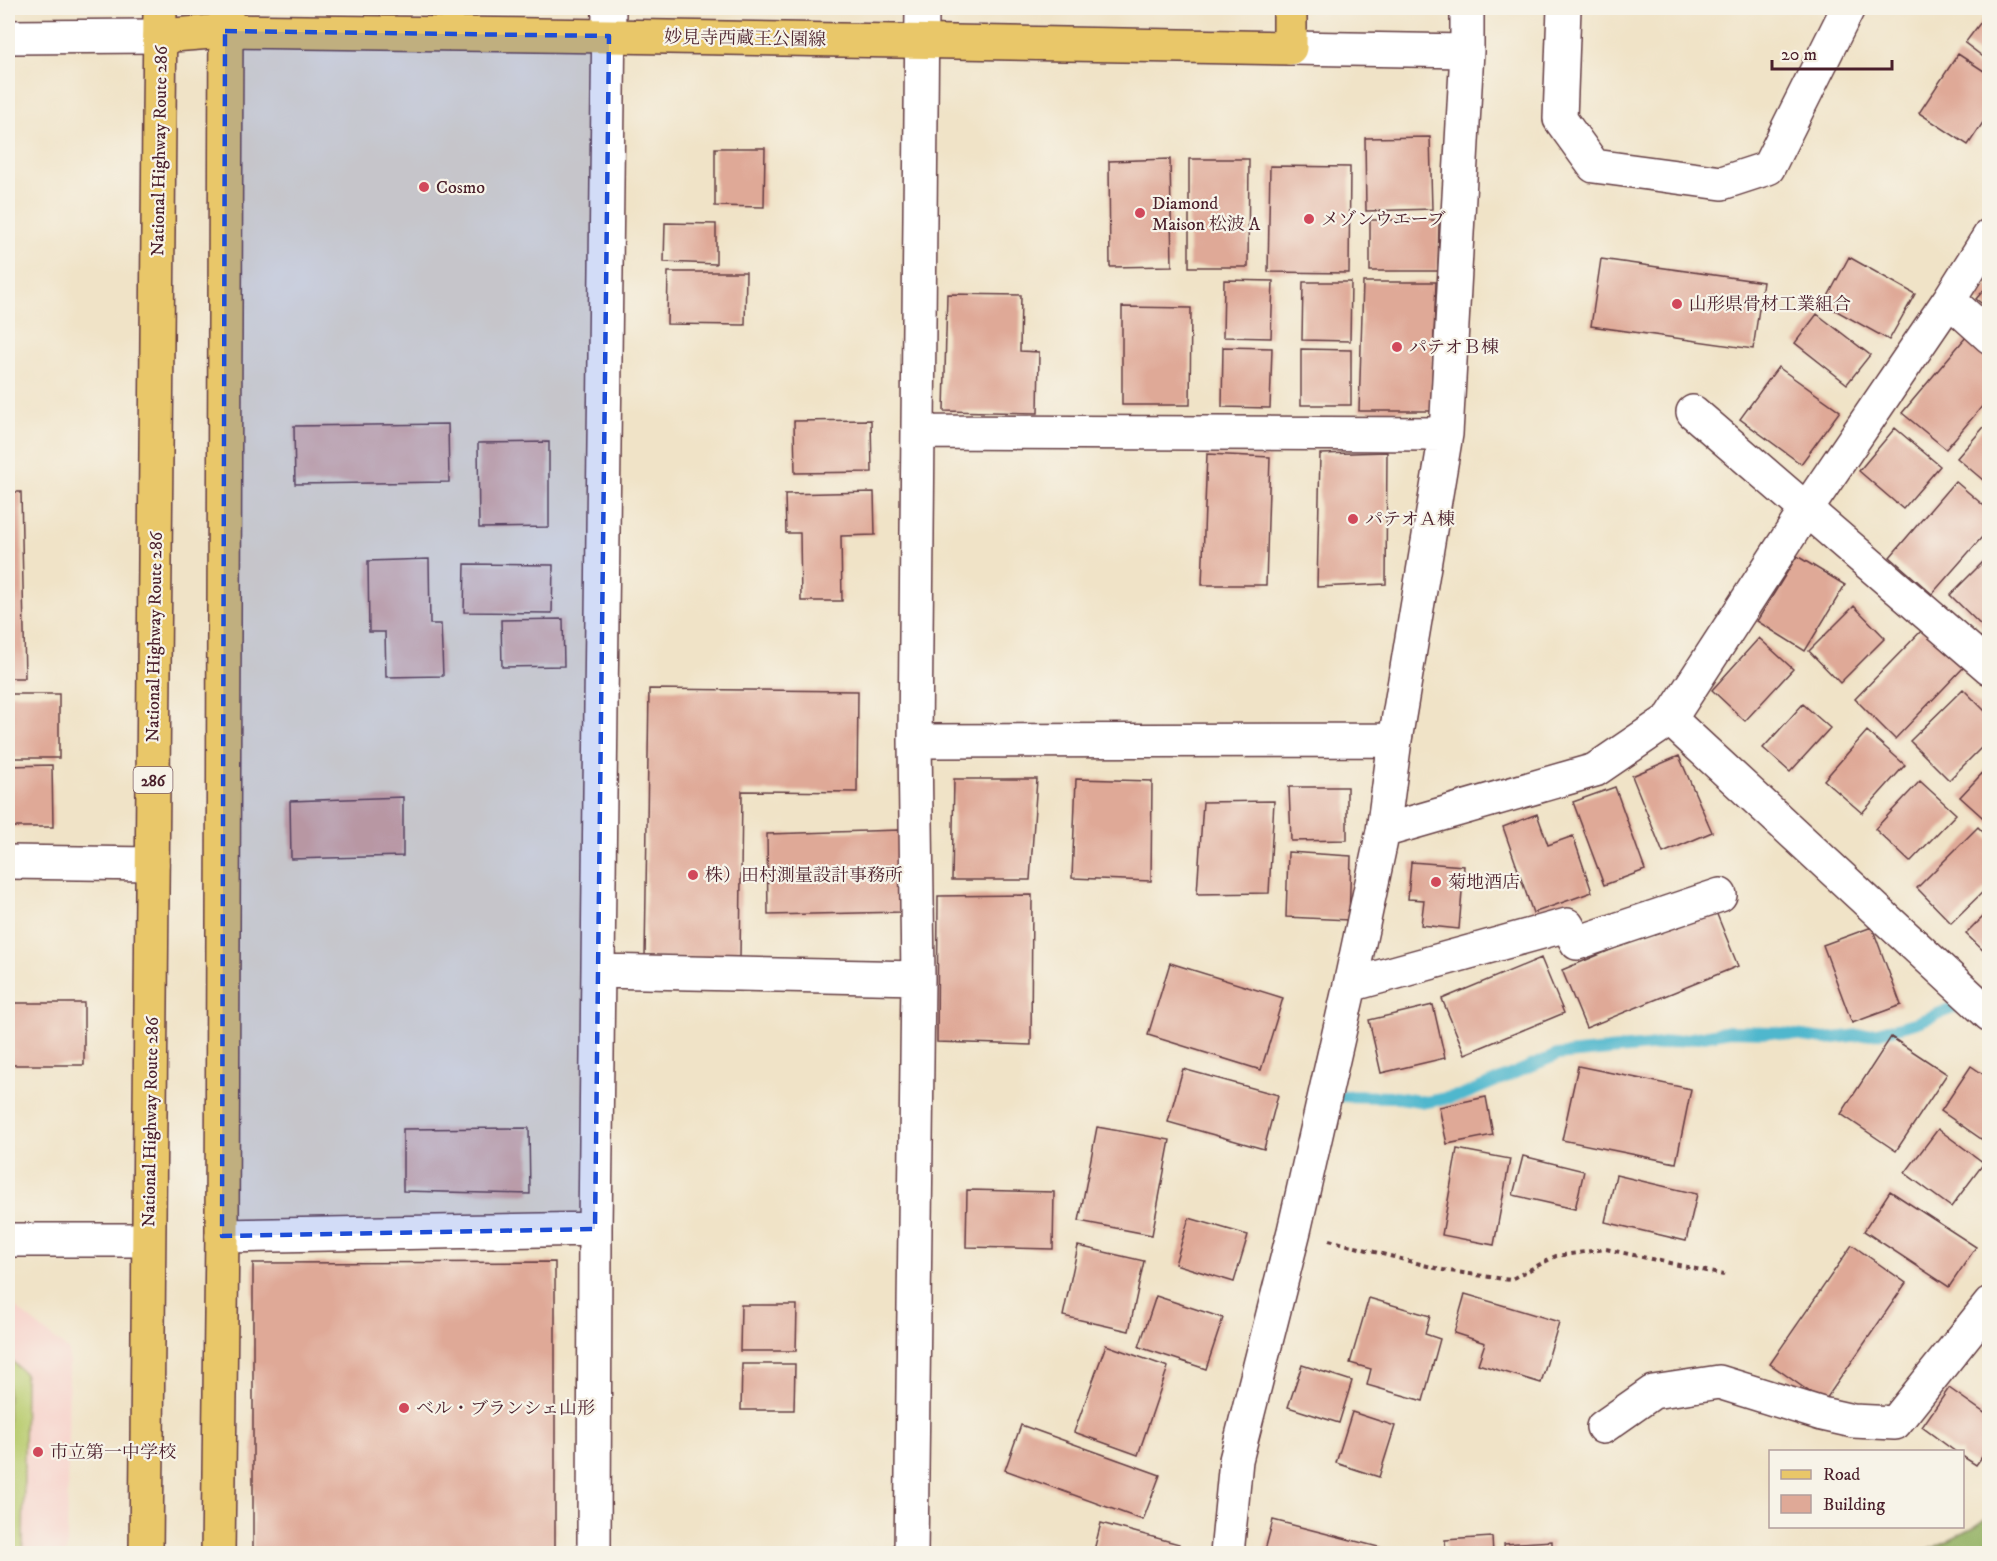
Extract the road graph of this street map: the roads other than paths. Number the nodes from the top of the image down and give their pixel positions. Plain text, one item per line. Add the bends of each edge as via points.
1 (922, 8) edge
2 (1290, 8) edge
3 (1467, 8) edge
4 (1564, 8) edge
5 (1848, 8) edge
6 (226, 20) edge
7 (160, 22) edge
8 (609, 22) edge
9 (8, 37) edge
10 (921, 41) junction
11 (1290, 48) junction
12 (1467, 51) junction
13 (1989, 235) edge
14 (1949, 300) junction
15 (1989, 337) edge
16 (1693, 412) dead end
17 (919, 432) junction
18 (1446, 434) junction
19 (1806, 510) junction
20 (1989, 668) edge
21 (1670, 719) junction
22 (1395, 740) junction
23 (915, 741) junction
24 (1383, 831) junction
25 (8, 861) edge
26 (152, 864) junction
27 (1720, 895) dead end
28 (599, 971) junction
29 (918, 978) junction
30 (1350, 985) junction
31 (1989, 1015) edge
32 (595, 1229) junction
33 (222, 1236) junction
34 (8, 1240) edge
35 (148, 1240) junction
36 (1989, 1304) edge
37 (1603, 1427) dead end
38 (146, 1554) edge
39 (218, 1554) edge
40 (594, 1554) edge
41 (911, 1554) edge
42 (1227, 1554) edge

1 - 10 street
2 - 11 main road
3 - 12 street
4 - 5 street via 1560,119 1594,165 1722,183 1768,168
6 - 7 main road, 妙見寺西蔵王公園線
6 - 8 main road, 妙見寺西蔵王公園線
6 - 33 main road
7 - 9 street
7 - 26 main road, National Highway Route 286 / 286
8 - 10 main road, 妙見寺西蔵王公園線
8 - 28 street
10 - 11 main road, 妙見寺西蔵王公園線
10 - 17 street
11 - 12 street
12 - 18 street
13 - 14 street
14 - 15 street
14 - 19 street
16 - 19 street
17 - 18 street
17 - 23 street
18 - 22 street
19 - 20 street
19 - 21 street
21 - 24 street via 1595,770
21 - 31 street
22 - 23 street
22 - 24 street
23 - 29 street
24 - 30 street
25 - 26 street
26 - 35 main road, National Highway Route 286 / 286
27 - 30 street via 1577,943 1567,926
28 - 29 street
28 - 32 street
29 - 41 street
30 - 42 street via 1236,1460
32 - 33 street
32 - 40 street
33 - 39 main road
34 - 35 street
35 - 38 main road, National Highway Route 286 / 286
36 - 37 street via 1895,1423 1853,1421 1822,1414 1719,1382 1653,1392

